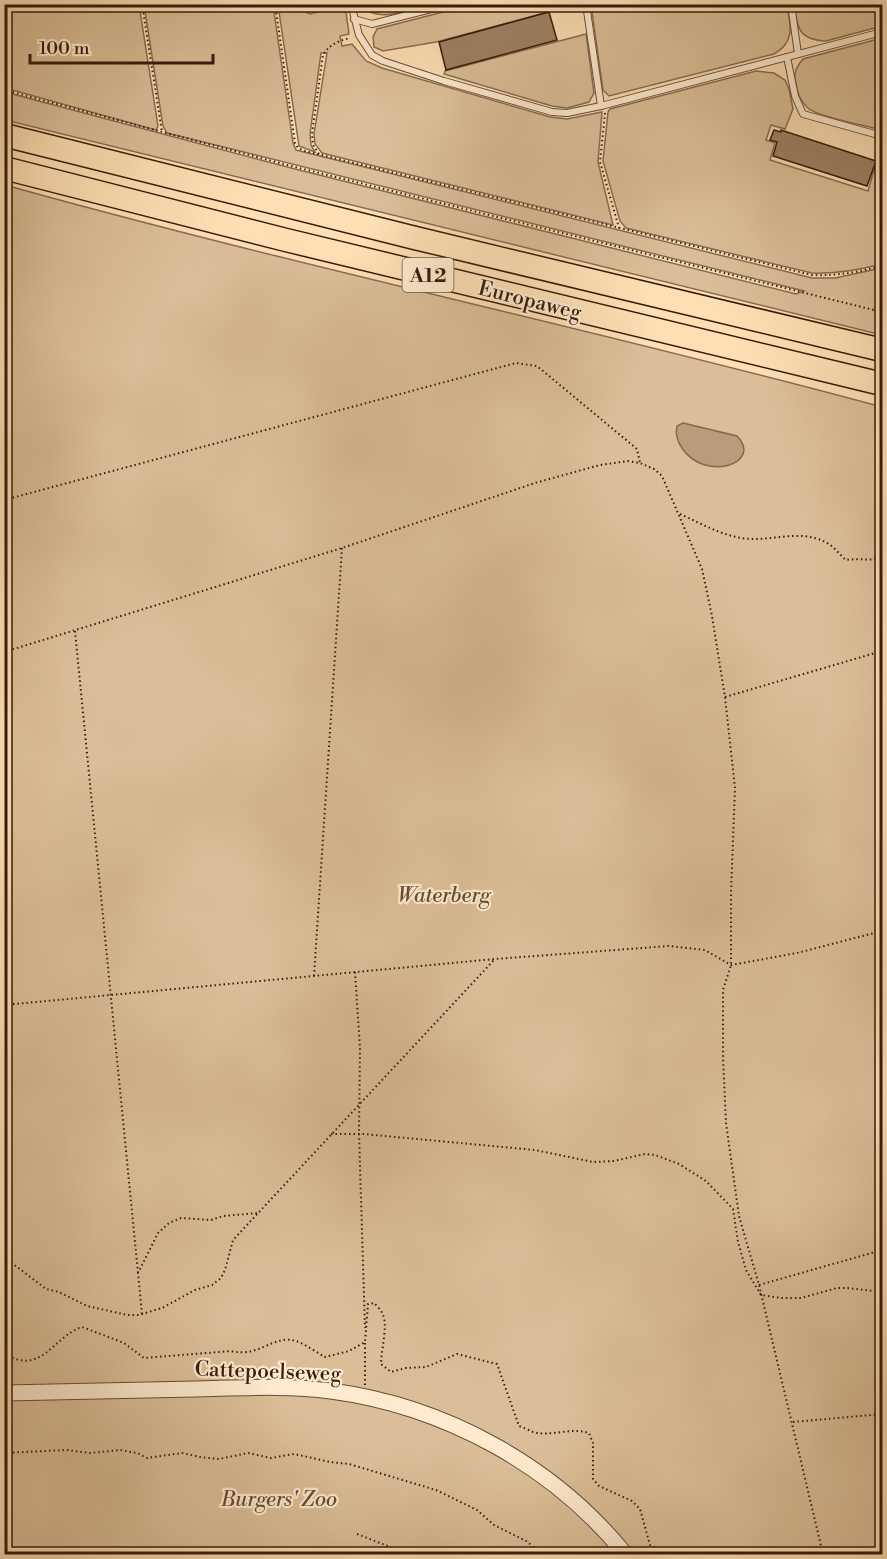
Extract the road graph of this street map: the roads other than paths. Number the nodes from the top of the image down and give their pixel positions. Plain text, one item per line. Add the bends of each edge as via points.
1 (303, 4) edge
2 (319, 4) edge
3 (351, 4) edge
4 (451, 4) edge
5 (586, 4) edge
6 (791, 4) edge
7 (354, 19) junction
8 (882, 32) edge
9 (798, 54) junction
10 (787, 57) junction
11 (603, 105) junction
12 (4, 135) edge
13 (882, 136) edge
14 (4, 168) edge
15 (882, 350) edge
16 (882, 386) edge
17 (4, 1393) edge
18 (625, 1554) edge

1 - 2 lane
3 - 7 lane
4 - 7 lane via 372,24
5 - 11 lane
6 - 9 lane
7 - 11 lane via 358,36 372,55 383,61 552,112 567,113
8 - 9 lane
9 - 10 lane
10 - 11 lane
10 - 13 lane via 803,114
12 - 15 highway, Europaweg / A12
14 - 16 highway, Europaweg / A12
17 - 18 street, Cattepoelseweg via 320,1390 406,1407 466,1431 510,1455 550,1482

